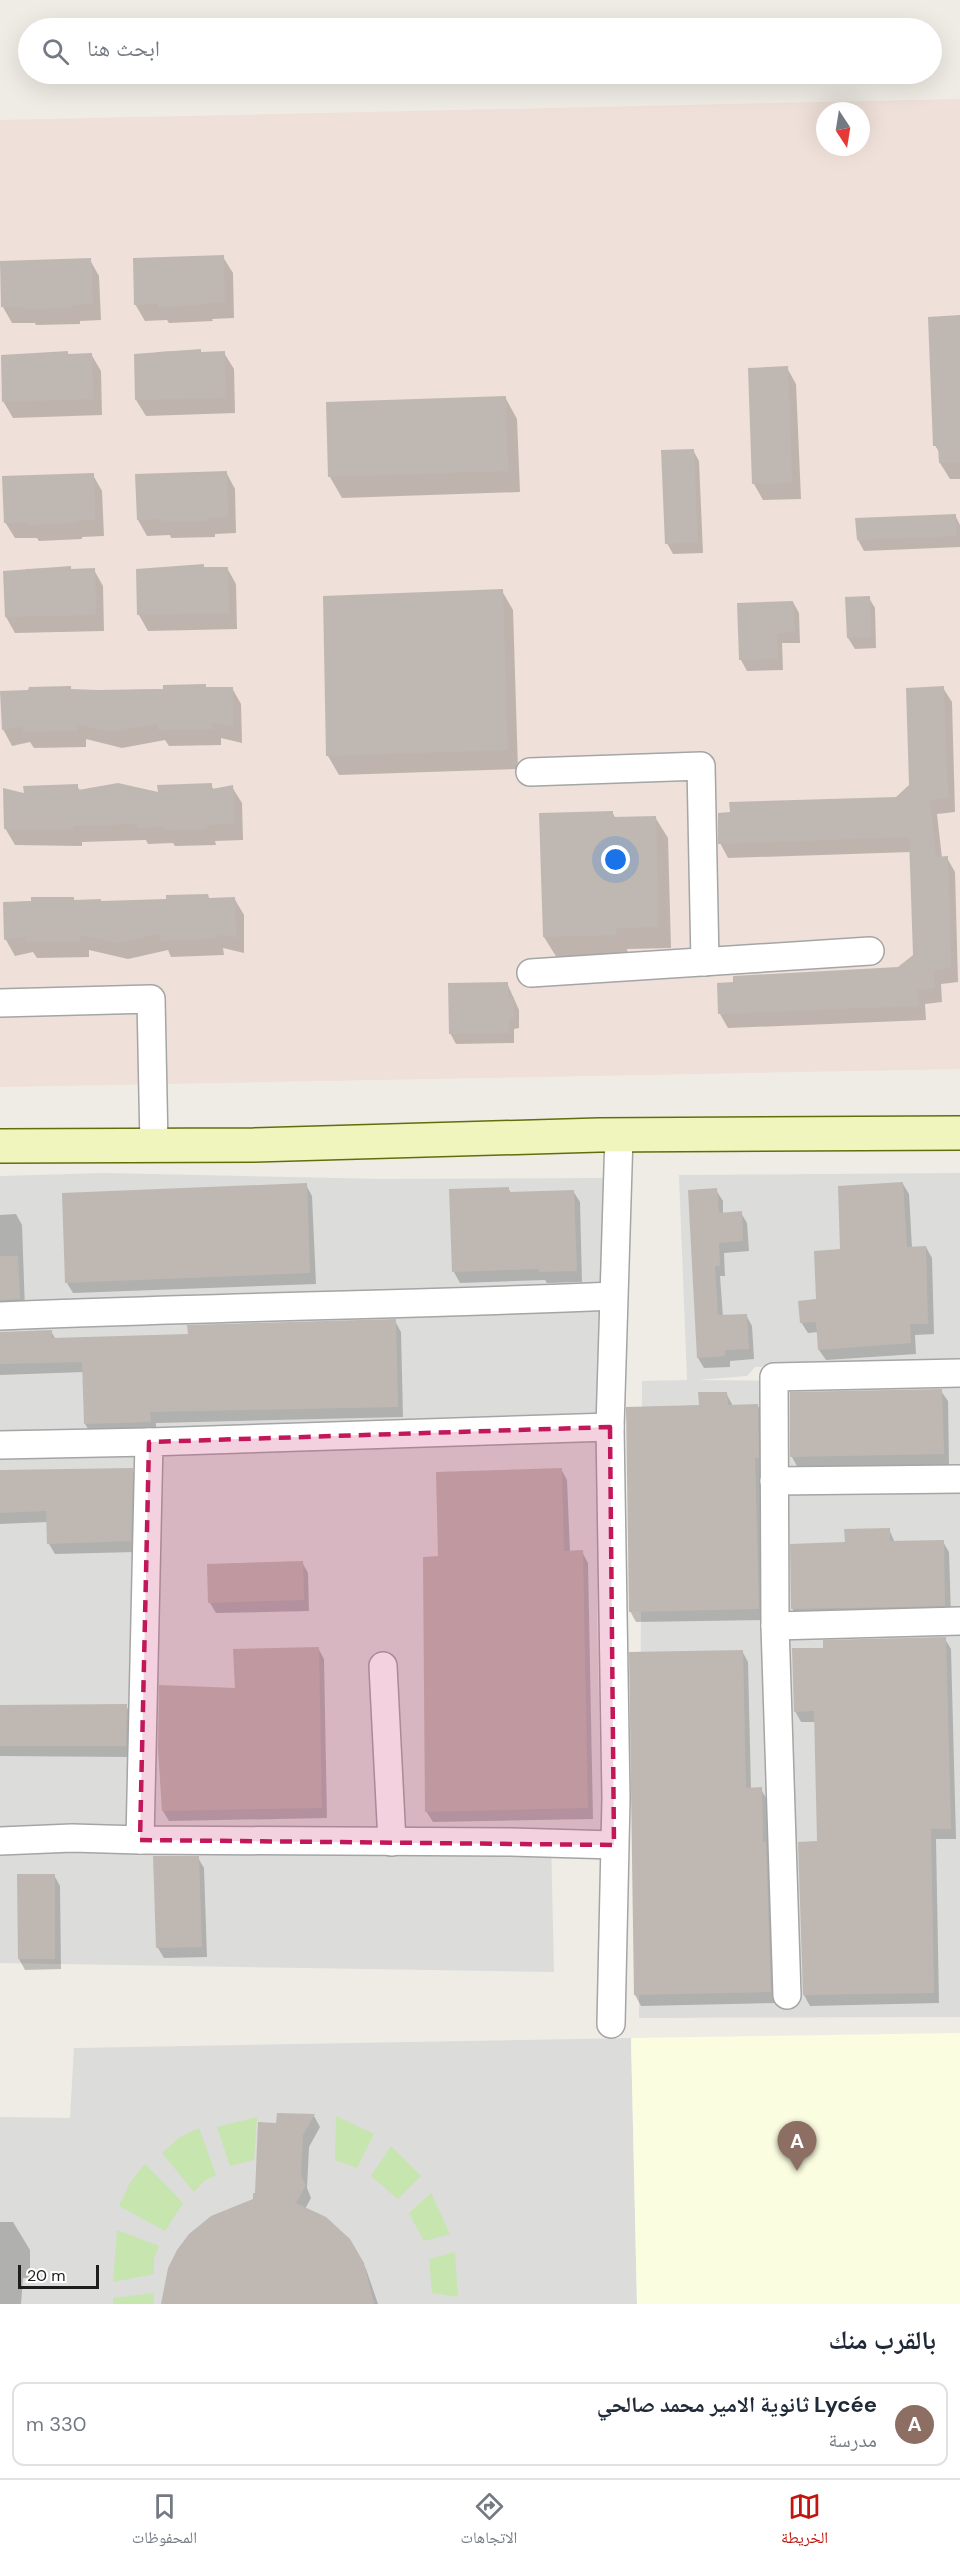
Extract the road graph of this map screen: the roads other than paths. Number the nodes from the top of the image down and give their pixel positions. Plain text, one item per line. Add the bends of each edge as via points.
1 (530, 772) dead end
2 (870, 951) dead end
3 (705, 962) junction
4 (531, 973) dead end
5 (0, 1003) edge
6 (960, 1133) edge
7 (619, 1135) junction
8 (154, 1145) junction
9 (0, 1146) edge
10 (613, 1296) junction
11 (0, 1316) edge
12 (960, 1372) edge
13 (610, 1427) junction
14 (149, 1442) junction
15 (0, 1445) edge
16 (960, 1479) edge
17 (774, 1481) junction
18 (960, 1621) edge
19 (775, 1626) junction
20 (383, 1666) dead end
21 (0, 1840) edge
22 (140, 1840) junction
23 (392, 1842) junction
24 (614, 1845) junction
25 (787, 1995) dead end
26 (611, 2024) dead end

1 - 3 street via 701,766
2 - 3 street
3 - 4 street
5 - 8 street via 151,999
6 - 7 main road
7 - 8 main road
7 - 10 street
8 - 9 main road
10 - 11 street
10 - 13 street
12 - 17 street via 774,1377
13 - 14 street
13 - 24 street
14 - 15 street
14 - 22 street
16 - 17 street
17 - 19 street
18 - 19 street
19 - 25 street
20 - 23 street
21 - 22 street
22 - 23 street
23 - 24 street
24 - 26 street

